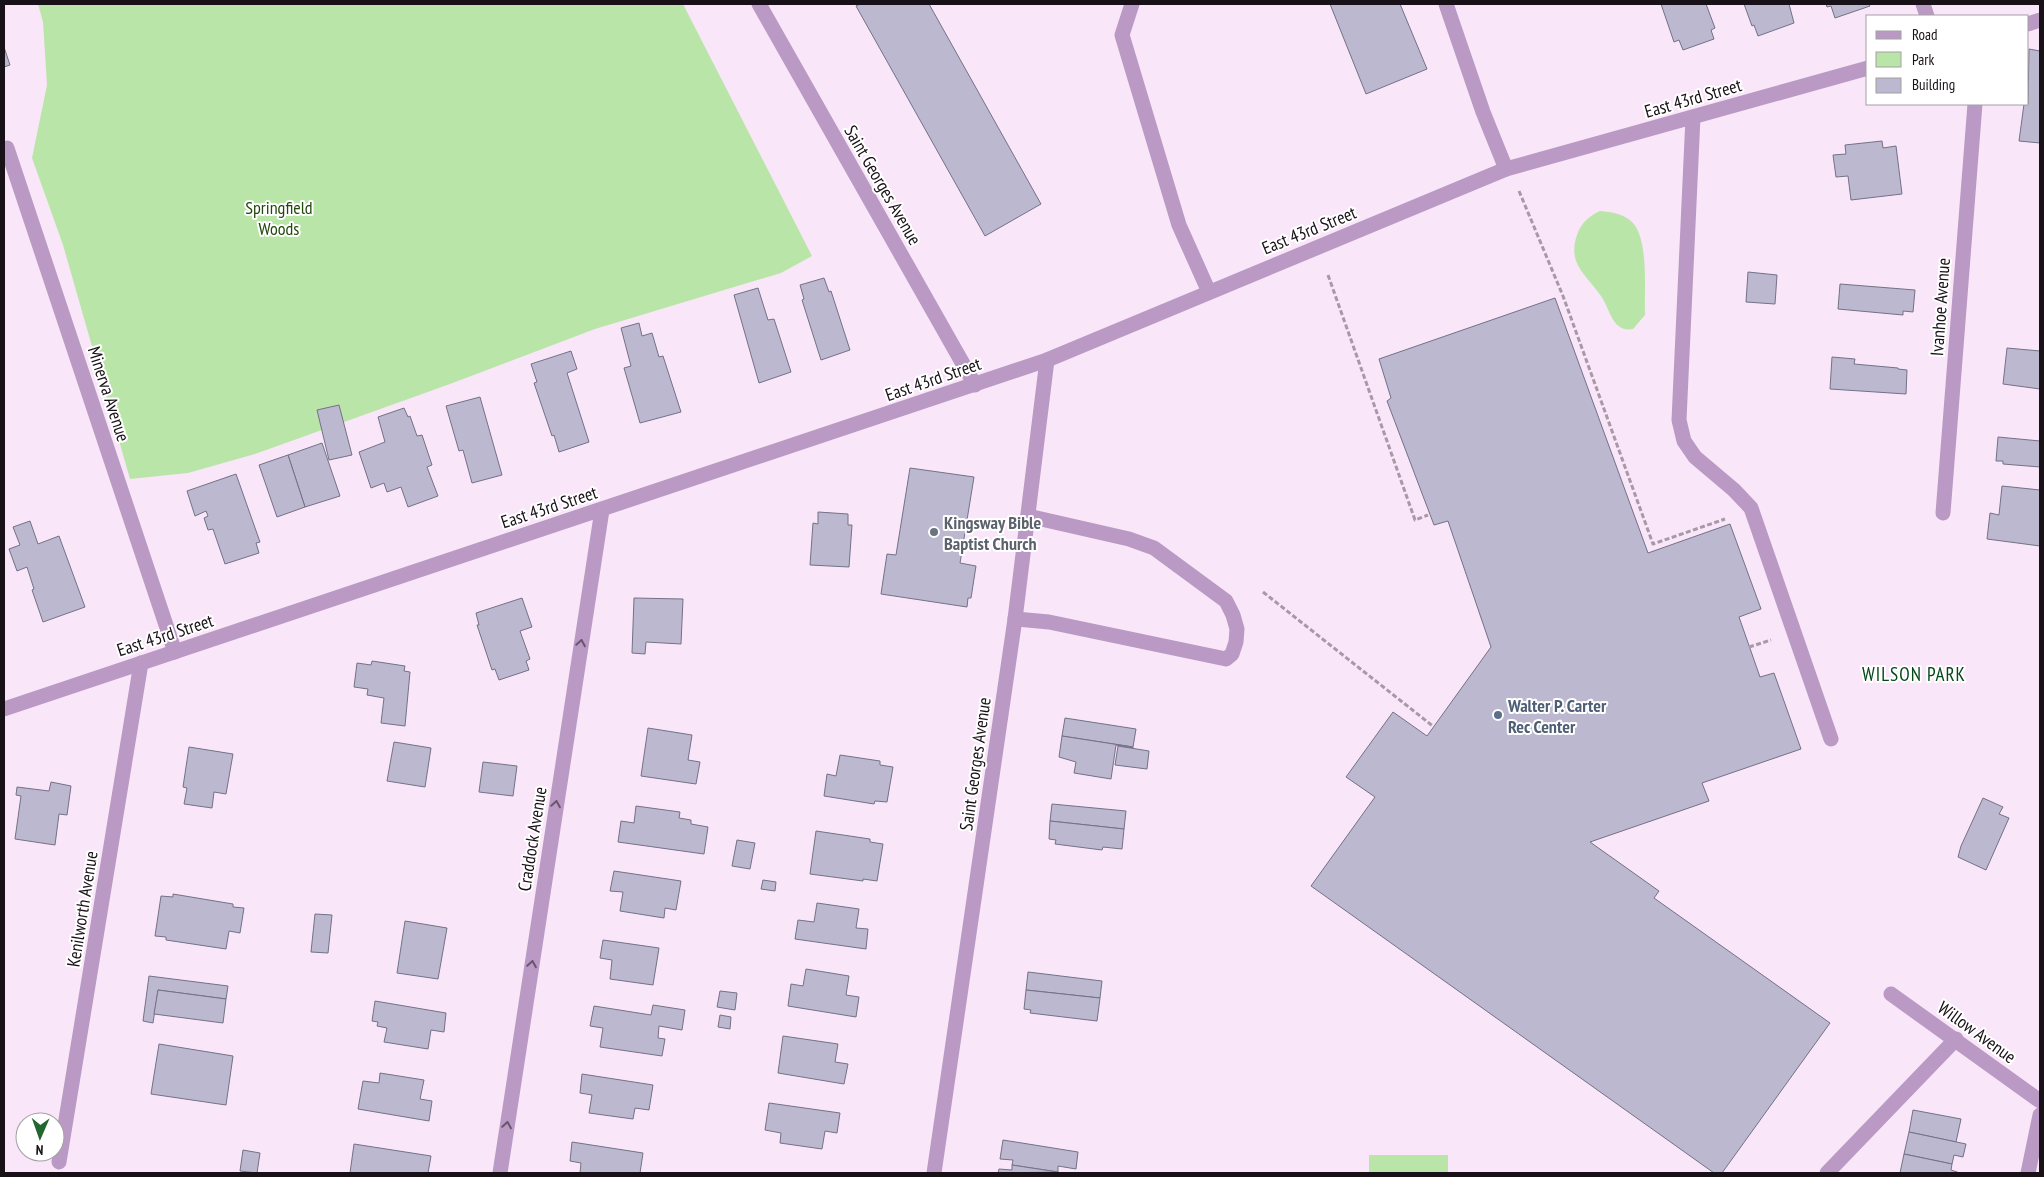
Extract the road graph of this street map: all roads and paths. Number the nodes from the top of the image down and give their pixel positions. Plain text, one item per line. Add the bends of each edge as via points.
1 (759, 4) edge
2 (1132, 4) edge
3 (1446, 4) edge
4 (1866, 69) edge
5 (1975, 105) edge
6 (1693, 117) junction
7 (6, 148) edge
8 (1506, 169) junction
9 (1519, 190) dead end
10 (1328, 275) dead end
11 (1209, 292) junction
12 (1047, 360) junction
13 (976, 385) junction
14 (602, 510) junction
15 (1943, 513) dead end
16 (1428, 515) dead end
17 (1028, 516) junction
18 (1726, 519) dead end
19 (1263, 592) dead end
20 (1015, 620) junction
21 (1778, 638) dead end
22 (1750, 647) dead end
23 (175, 652) junction
24 (142, 663) junction
25 (4, 709) edge
26 (1434, 727) dead end
27 (1831, 738) dead end
28 (1891, 994) dead end
29 (1956, 1039) junction
30 (2040, 1101) edge
31 (2040, 1115) edge
32 (65, 1126) edge
33 (500, 1173) edge
34 (934, 1173) edge
35 (1827, 1173) edge
36 (2028, 1173) edge

1 - 13 street, Saint Georges Avenue
2 - 11 street via 1122,34 1179,225
3 - 8 street
4 - 6 street, East 43rd Street
5 - 15 street, Ivanhoe Avenue
6 - 8 street, East 43rd Street
6 - 27 street via 1679,420 1684,440 1695,457 1751,508
7 - 23 street, Minerva Avenue
8 - 11 street, East 43rd Street
9 - 18 path via 1564,296 1654,544
10 - 16 path via 1414,520
11 - 12 street, East 43rd Street
12 - 13 street, East 43rd Street
12 - 17 street, Saint Georges Avenue
13 - 14 street, East 43rd Street
14 - 23 street, East 43rd Street
33 -> 14 street, Craddock Avenue
17 - 20 street, Saint Georges Avenue
17 - 20 street via 1129,538 1154,548 1226,601 1237,629 1236,642 1232,654 1226,659 1049,622
19 - 26 path
20 - 34 street, Saint Georges Avenue
21 - 22 path
23 - 24 street, East 43rd Street
24 - 25 street, East 43rd Street
24 - 32 street, Kenilworth Avenue
28 - 29 street, Willow Avenue
29 - 30 street, Willow Avenue
29 - 35 street
31 - 36 street

